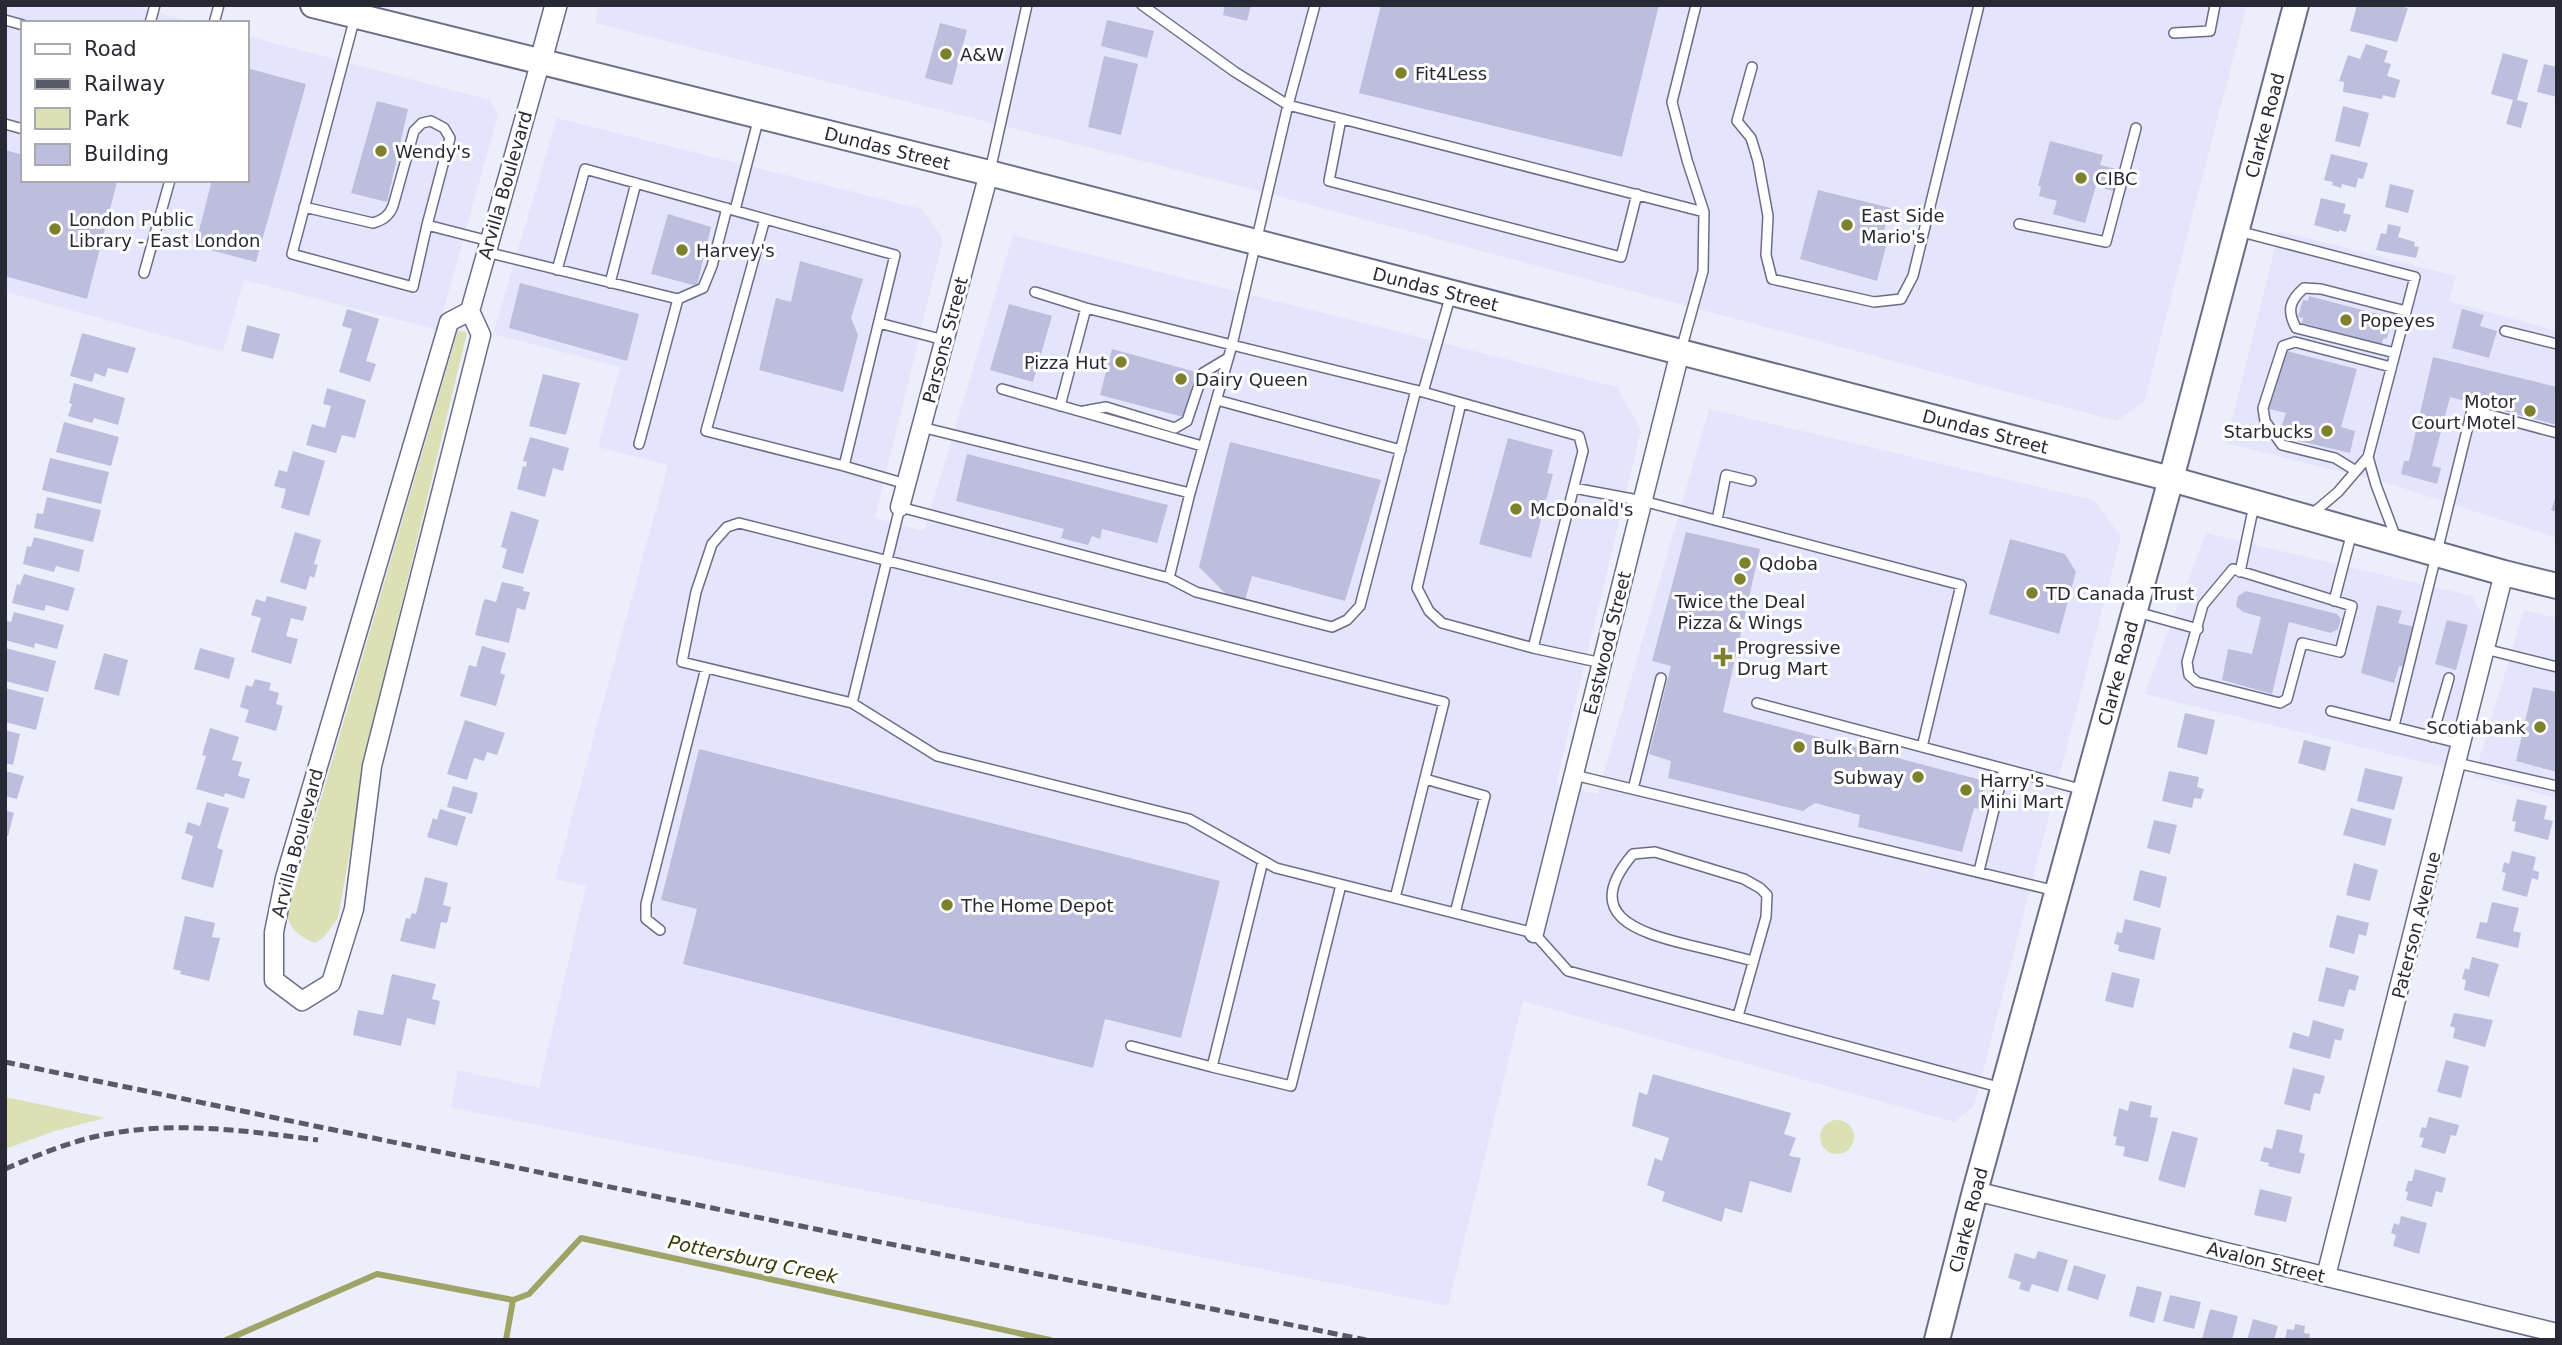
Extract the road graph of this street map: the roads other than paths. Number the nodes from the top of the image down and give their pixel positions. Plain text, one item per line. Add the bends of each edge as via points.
1 (313, 5) edge
2 (555, 5) edge
3 (1027, 5) edge
4 (1142, 5) edge
5 (1315, 5) edge
6 (1696, 5) edge
7 (1979, 5) edge
8 (2215, 5) edge
9 (2296, 5) edge
10 (355, 15) junction
11 (2174, 33) dead end
12 (541, 60) junction
13 (1752, 67) dead end
14 (1289, 104) junction
15 (760, 115) junction
16 (1341, 119) junction
17 (2136, 128) dead end
18 (989, 173) junction
19 (169, 182) edge
20 (636, 183) junction
21 (1637, 194) junction
22 (304, 207) junction
23 (731, 209) junction
24 (1704, 212) junction
25 (765, 219) junction
26 (2020, 224) dead end
27 (428, 225) junction
28 (2237, 231) junction
29 (1256, 244) junction
30 (488, 247) junction
31 (557, 270) junction
32 (144, 273) dead end
33 (610, 283) junction
34 (1035, 292) dead end
35 (1451, 292) junction
36 (678, 299) junction
37 (1086, 308) junction
38 (470, 311) junction
39 (2406, 311) junction
40 (879, 323) junction
41 (2505, 331) dead end
42 (944, 340) junction
43 (2557, 344) edge
44 (1232, 345) junction
45 (1680, 352) junction
46 (2395, 353) junction
47 (1228, 358) junction
48 (2391, 367) junction
49 (1002, 389) dead end
50 (1420, 391) junction
51 (1217, 400) junction
52 (1461, 403) junction
53 (1060, 406) junction
54 (1083, 411) junction
55 (921, 427) junction
56 (2557, 433) edge
57 (639, 444) dead end
58 (1202, 446) junction
59 (1401, 450) junction
60 (2368, 457) junction
61 (844, 466) junction
62 (2356, 471) junction
63 (2171, 479) junction
64 (1751, 481) dead end
65 (906, 484) junction
66 (1574, 488) junction
67 (1190, 493) junction
68 (1643, 501) junction
69 (2254, 502) junction
70 (900, 507) junction
71 (2308, 517) junction
72 (1717, 520) junction
73 (2353, 530) junction
74 (2398, 543) junction
75 (2435, 554) junction
76 (887, 560) junction
77 (2240, 572) junction
78 (2504, 573) junction
79 (1169, 578) junction
80 (2557, 586) edge
81 (2334, 601) junction
82 (2135, 611) junction
83 (2198, 629) junction
84 (1533, 648) junction
85 (2485, 649) junction
86 (1602, 663) junction
87 (2557, 667) edge
88 (706, 668) junction
89 (1661, 678) dead end
90 (2449, 678) dead end
91 (852, 703) junction
92 (1756, 703) dead end
93 (2332, 711) dead end
94 (2393, 726) junction
95 (2432, 737) junction
96 (2462, 744) junction
97 (1922, 747) junction
98 (2457, 763) junction
99 (2004, 769) junction
100 (1574, 775) junction
101 (1425, 779) junction
102 (2557, 786) edge
103 (1633, 789) junction
104 (2086, 790) junction
105 (1264, 861) junction
106 (1979, 872) junction
107 (1341, 885) junction
108 (2058, 892) junction
109 (1395, 898) junction
110 (1455, 913) junction
111 (660, 930) dead end
112 (1534, 933) junction
113 (1753, 961) junction
114 (1738, 1016) junction
115 (1131, 1046) dead end
116 (1212, 1067) junction
117 (2004, 1089) junction
118 (1975, 1191) junction
119 (2326, 1276) junction
120 (2557, 1333) edge
121 (1937, 1340) edge

1 - 10 main road, Dundas Street
2 - 12 street
3 - 18 lane
4 - 14 lane via 1235,72
5 - 14 lane
6 - 24 lane via 1672,102
7 - 13 lane via 1913,276 1901,299 1874,302 1772,279 1758,161 1751,138 1737,121
8 - 11 lane via 2210,31
9 - 28 main road, Clarke Road
10 - 12 main road, Dundas Street
10 - 22 lane
12 - 15 main road, Dundas Street
12 - 30 street, Arvilla Boulevard
14 - 16 lane
14 - 29 lane
15 - 18 main road, Dundas Street
15 - 23 lane
16 - 21 lane
16 - 21 lane via 1329,181 1621,257
17 - 26 lane via 2106,242
18 - 29 main road, Dundas Street
18 - 42 street, Parsons Street
19 - 32 lane
20 - 23 lane
20 - 31 lane via 585,169
20 - 33 lane
21 - 24 lane
22 - 27 lane via 292,254 413,287
22 - 27 lane via 373,223 383,220 393,206 414,131 431,121 450,138
23 - 25 lane
23 - 36 lane via 703,288
24 - 45 lane via 1703,271
25 - 40 lane via 895,255
25 - 61 lane via 706,431
27 - 30 lane
28 - 39 lane via 2415,278
28 - 63 main road, Clarke Road
29 - 35 main road, Dundas Street
29 - 44 lane
30 - 31 lane
30 - 38 street, Arvilla Boulevard
31 - 33 lane
33 - 36 lane
34 - 37 lane
35 - 45 main road, Dundas Street
35 - 50 lane
36 - 57 lane
37 - 44 lane
37 - 53 lane
38 - 38 street, Arvilla Boulevard via 449,322 285,878 274,932 274,980 302,1001 331,983 354,909 372,766 481,335
39 - 46 lane
39 - 46 lane via 2304,288 2290,306 2296,328
40 - 42 lane
40 - 61 lane
41 - 43 lane
42 - 55 street, Parsons Street
44 - 47 lane
44 - 50 lane
45 - 63 main road, Dundas Street
45 - 68 street, Eastwood Street
46 - 48 lane
47 - 51 lane
47 - 54 lane via 1203,373 1187,421 1175,428 1107,407
48 - 60 lane
48 - 62 lane via 2295,342 2283,346 2263,408 2265,421 2282,445 2335,458
49 - 53 lane
50 - 52 lane
50 - 59 lane
51 - 58 lane
51 - 59 lane
52 - 66 lane via 1579,436 1583,451
52 - 84 lane via 1417,588 1429,611 1442,623
53 - 54 lane
54 - 58 lane
55 - 65 street, Parsons Street
55 - 67 lane
56 - 75 lane via 2472,410
58 - 67 lane
59 - 79 lane via 1360,606 1347,620 1332,627 1196,592
60 - 62 lane
60 - 74 lane
61 - 65 lane
62 - 71 lane
63 - 69 main road, Dundas Street
63 - 82 main road, Clarke Road
64 - 72 lane via 1726,475
65 - 70 street, Parsons Street
66 - 68 lane
66 - 84 lane
67 - 79 lane
68 - 72 lane
68 - 86 street, Eastwood Street
69 - 71 main road, Dundas Street
69 - 77 lane
70 - 76 lane
70 - 79 lane
71 - 73 main road, Dundas Street
72 - 97 lane via 1961,585
73 - 74 main road, Dundas Street
73 - 81 lane
74 - 75 main road, Dundas Street
75 - 78 main road, Dundas Street
75 - 94 lane
76 - 88 lane via 739,523 727,527 712,544 696,592 682,662
76 - 91 lane
76 - 101 lane via 1444,702
77 - 81 lane
77 - 83 lane via 2233,569 2203,605
78 - 80 main road, Dundas Street
78 - 85 street, Paterson Avenue
81 - 83 lane via 2352,606 2340,652 2302,643 2287,699 2280,703 2197,682 2189,675
82 - 83 lane
82 - 104 main road, Clarke Road
84 - 86 lane
85 - 87 lane
85 - 96 street, Paterson Avenue
86 - 100 street, Eastwood Street
88 - 91 lane
88 - 111 lane via 646,904 646,919
89 - 103 lane
90 - 95 lane
91 - 105 lane via 937,756 1189,819
92 - 97 lane
93 - 94 lane
94 - 95 lane
95 - 96 lane
96 - 98 street, Paterson Avenue
97 - 99 lane
98 - 102 lane
98 - 119 street, Paterson Avenue
99 - 104 lane
99 - 106 lane
100 - 103 lane
100 - 112 street, Eastwood Street
101 - 109 lane
101 - 110 lane via 1485,796
103 - 106 lane
104 - 108 main road, Clarke Road
105 - 107 lane
105 - 116 lane
106 - 108 lane
107 - 109 lane
107 - 116 lane via 1291,1086
108 - 117 main road, Clarke Road
109 - 110 lane
110 - 112 lane
112 - 114 lane via 1568,971
113 - 113 lane via 1768,904 1760,888 1745,879 1655,852 1633,854 1620,868 1612,888 1613,906 1624,921 1645,933
113 - 114 lane
114 - 117 lane
115 - 116 lane
117 - 118 main road, Clarke Road
118 - 119 street, Avalon Street
118 - 121 main road, Clarke Road
119 - 120 street, Avalon Street

